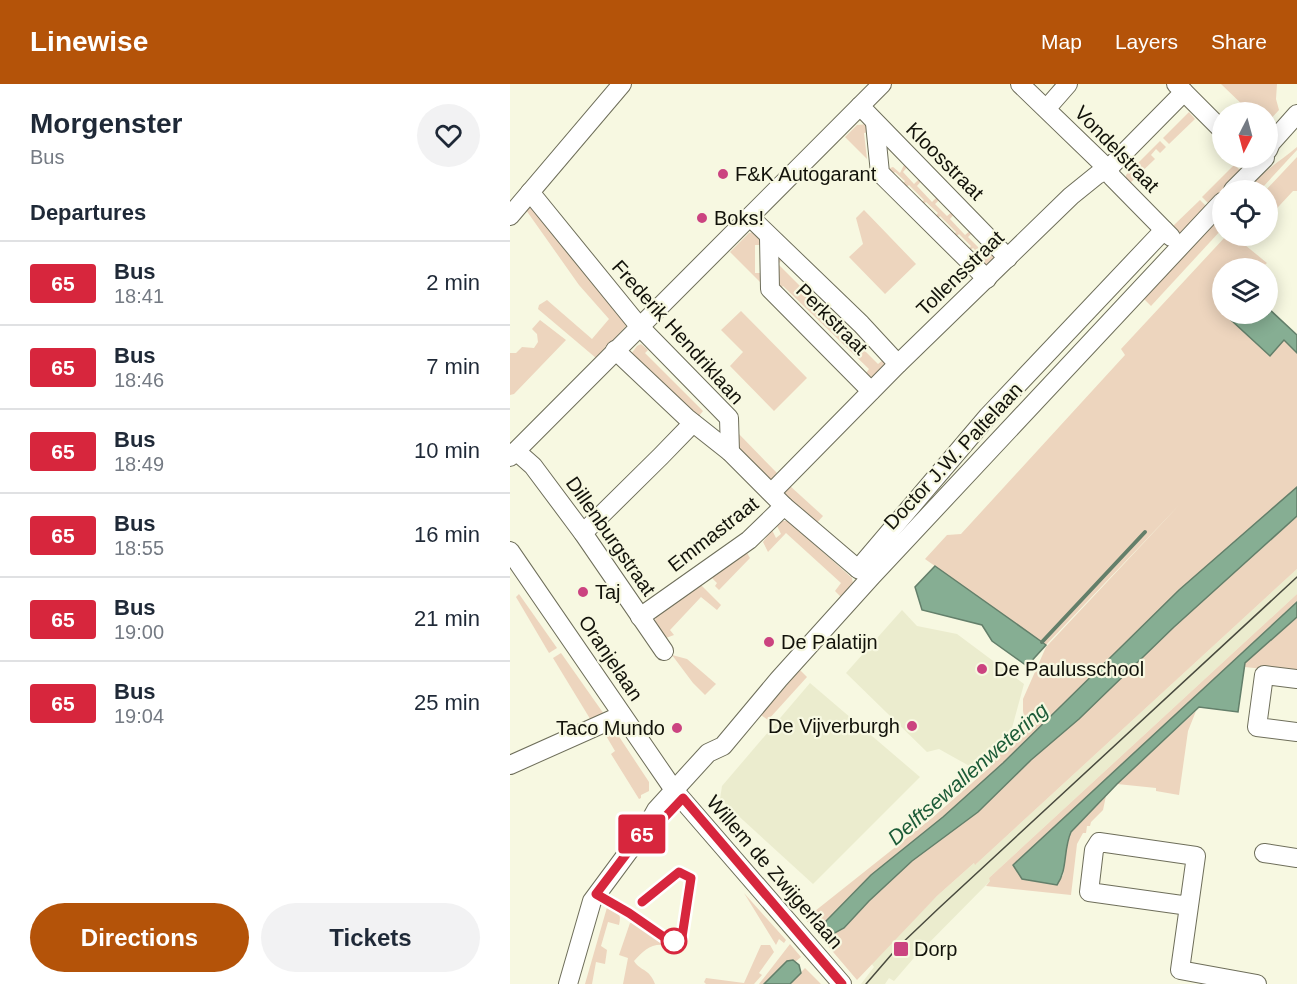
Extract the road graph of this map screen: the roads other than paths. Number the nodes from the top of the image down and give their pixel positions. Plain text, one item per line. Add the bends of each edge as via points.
1 (622, 84) edge
2 (1020, 84) edge
3 (1068, 84) edge
4 (873, 87) edge
5 (1180, 88) edge
6 (860, 106) junction
7 (1047, 108) junction
8 (1297, 114) edge
9 (1212, 120) edge
10 (875, 123) junction
11 (1297, 131) edge
12 (1278, 135) edge
13 (1278, 146) edge
14 (1254, 168) edge
15 (1108, 169) junction
16 (1242, 180) edge
17 (530, 192) junction
18 (1212, 213) edge
19 (510, 216) edge
20 (750, 217) junction
21 (1164, 230) junction
22 (769, 238) junction
23 (1181, 247) junction
24 (1008, 258) junction
25 (987, 279) junction
26 (639, 326) junction
27 (615, 350) junction
28 (898, 364) junction
29 (872, 391) junction
30 (693, 423) junction
31 (730, 452) junction
32 (513, 454) edge
33 (778, 499) junction
34 (583, 533) junction
35 (510, 551) edge
36 (865, 572) junction
37 (640, 617) junction
38 (664, 651) dead end
39 (1297, 679) edge
40 (622, 715) junction
41 (1297, 732) edge
42 (510, 765) edge
43 (678, 794) junction
44 (1264, 853) dead end
45 (1297, 858) edge
46 (1189, 906) junction
47 (1179, 977) edge
48 (568, 984) edge
49 (842, 984) edge
50 (1257, 984) edge

1 - 17 street
2 - 7 street, Vondelstraat
3 - 7 street
4 - 6 street
5 - 9 street
5 - 15 street, Tollensstraat
6 - 10 street, Kloosstraat
6 - 20 street
7 - 15 street, Vondelstraat
8 - 12 street
10 - 24 street, Kloosstraat
10 - 25 street, Kloosstraat via 880,173
11 - 13 street
14 - 16 street
15 - 21 street, Vondelstraat
15 - 24 street, Tollensstraat via 1071,196
17 - 19 street
17 - 26 street, Frederik Hendriklaan
18 - 23 street, Doctor J.W. Paltelaan
20 - 22 street, Perkstraat
20 - 26 street
21 - 23 street, Vondelstraat
21 - 36 street, Doctor J.W. Paltelaan via 988,416
22 - 28 street, Perkstraat
22 - 29 street, Perkstraat via 770,289
23 - 36 street, Doctor J.W. Paltelaan
24 - 25 street, Tollensstraat
25 - 28 street, Tollensstraat
26 - 27 street
26 - 31 street, Frederik Hendriklaan via 729,418
27 - 30 street
27 - 32 street
28 - 29 street, Tollensstraat
29 - 33 street, Tollensstraat
30 - 31 street
30 - 34 street
31 - 33 street
32 - 34 street, Dillenburgstraat via 533,466
33 - 36 street
33 - 37 street, Emmastraat via 748,540
34 - 37 street, Dillenburgstraat
35 - 40 street, Oranjelaan
36 - 43 street, Doctor J.W. Paltelaan via 723,746 708,753
37 - 38 street, Dillenburgstraat
39 - 41 street via 1264,675 1257,727
40 - 42 street
40 - 43 street, Oranjelaan
43 - 48 street, Doctor J.W. Paltelaan via 656,810 592,901
43 - 49 street, Willem de Zwijgerlaan
44 - 45 street
46 - 46 street via 1089,892 1094,850 1099,842 1196,856
46 - 47 street
47 - 50 street

